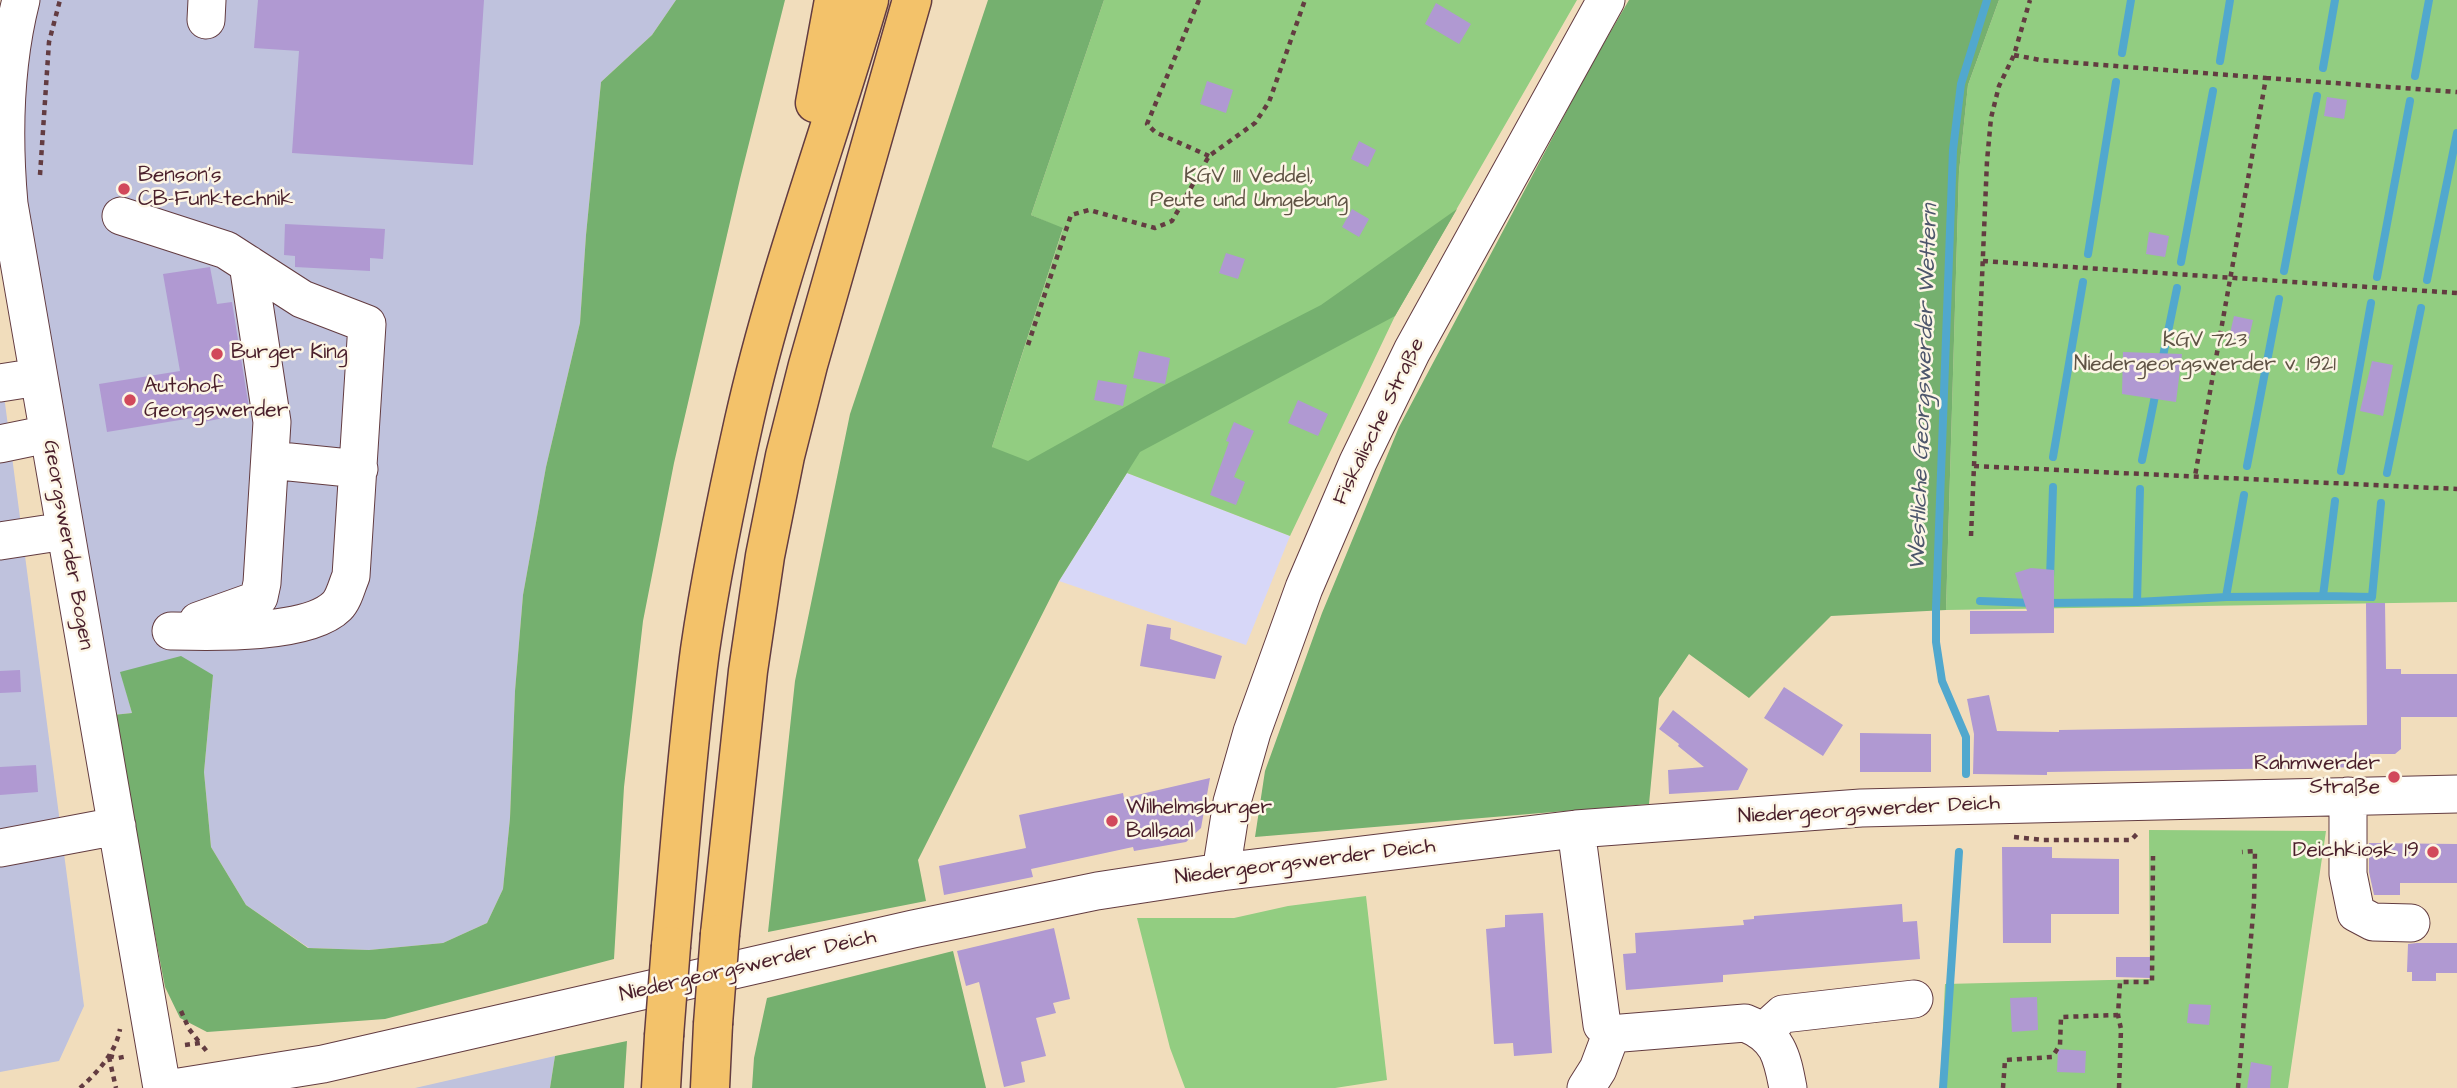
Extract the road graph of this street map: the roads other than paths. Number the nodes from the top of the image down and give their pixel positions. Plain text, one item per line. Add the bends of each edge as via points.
1 (21, 0) edge
2 (834, 0) edge
3 (869, 0) edge
4 (912, 0) edge
5 (917, 0) edge
6 (1606, 0) edge
7 (900, 40) junction
8 (16, 185) edge
9 (121, 216) dead end
10 (248, 264) junction
11 (778, 290) junction
12 (38, 377) junction
13 (0, 383) edge
14 (48, 434) junction
15 (0, 444) edge
16 (270, 460) junction
17 (359, 469) junction
18 (65, 531) junction
19 (0, 541) edge
20 (2457, 794) edge
21 (2348, 796) junction
22 (117, 826) junction
23 (1576, 829) junction
24 (0, 848) edge
25 (1222, 872) junction
26 (2411, 923) dead end
27 (1914, 999) dead end
28 (1763, 1032) junction
29 (1610, 1034) junction
30 (162, 1088) edge
31 (173, 1088) edge
32 (662, 1088) edge
33 (710, 1088) edge
34 (1586, 1088) edge
35 (1788, 1088) edge

1 - 8 street, Georgswerder Bogen via 5,120
2 - 11 highway
3 - 11 highway
4 - 7 highway
5 - 7 highway
6 - 25 street, Fiskalische Straße via 1412,351 1358,462 1304,588 1252,732 1232,802
7 - 33 highway, bridge via 811,352 765,556 735,769
8 - 12 street, Georgswerder Bogen
9 - 10 street via 226,250
10 - 16 street via 272,422
10 - 17 street via 302,299 367,324
11 - 32 highway, bridge via 744,419 701,649 688,748
12 - 13 street
12 - 14 street, Georgswerder Bogen
14 - 15 street
14 - 18 street, Georgswerder Bogen
16 - 17 street
16 - 17 street via 259,597 171,631 232,632 303,622 338,605 351,576
18 - 19 street
18 - 22 street, Georgswerder Bogen
20 - 21 street, Niedergeorgswerder Deich
21 - 23 street, Niedergeorgswerder Deich via 1861,808
21 - 26 street via 2348,874 2356,913 2373,922
22 - 24 street
22 - 30 street, Georgswerder Bogen
23 - 25 street, Niedergeorgswerder Deich
23 - 29 street
25 - 31 street, Niedergeorgswerder Deich via 1097,891 913,929 323,1065
27 - 28 street via 1783,1014
28 - 29 street via 1737,1022
28 - 35 street via 1777,1048
29 - 34 street

